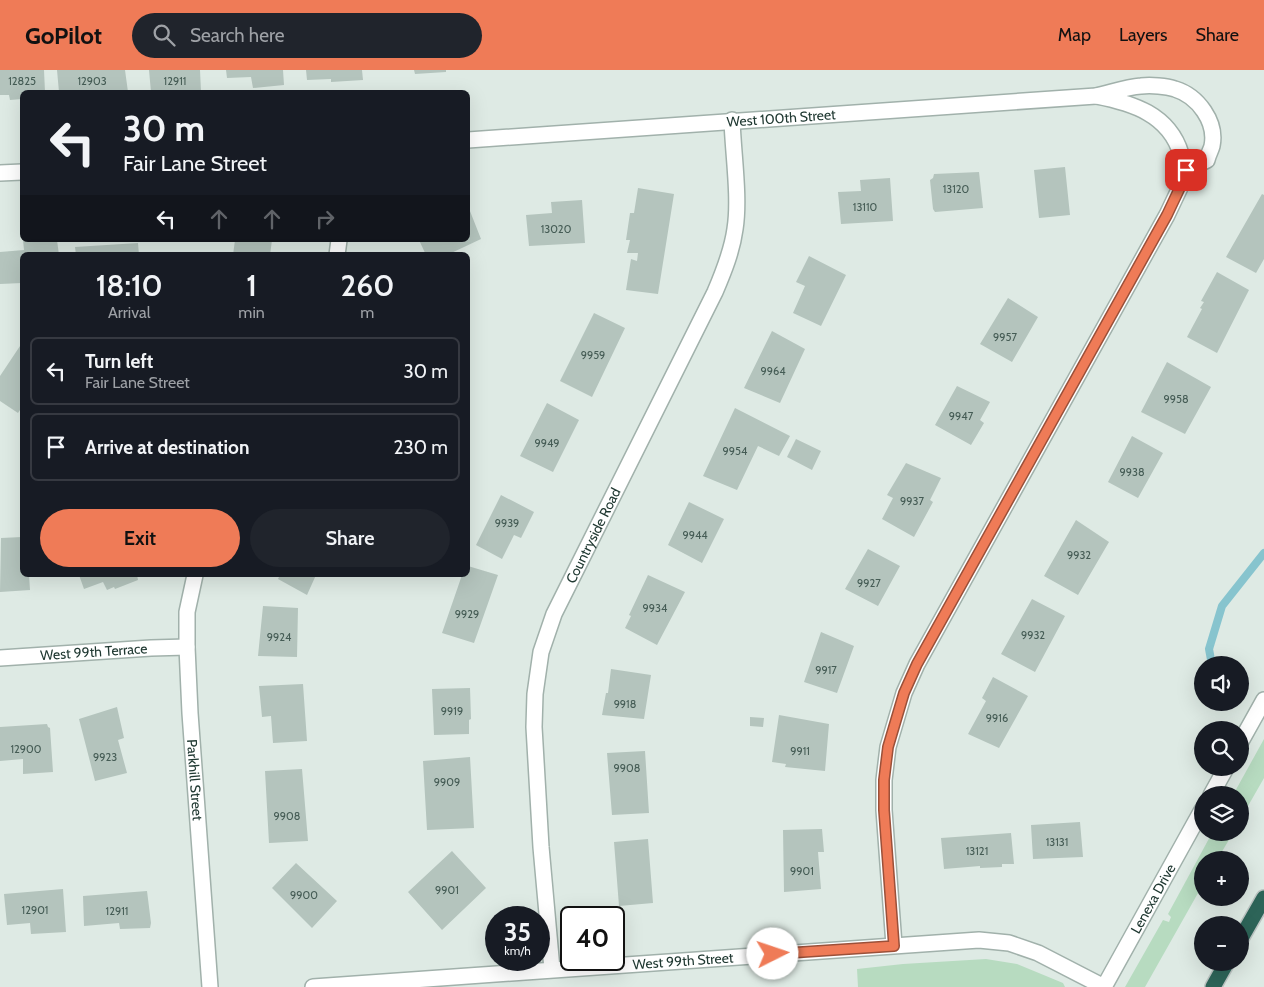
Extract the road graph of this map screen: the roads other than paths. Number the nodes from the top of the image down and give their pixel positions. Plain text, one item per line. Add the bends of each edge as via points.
1 (1096, 96) junction
2 (732, 120) junction
3 (470, 140) edge
4 (1186, 170) junction
5 (20, 172) edge
6 (0, 173) edge
7 (195, 577) edge
8 (187, 647) junction
9 (0, 658) edge
10 (1264, 700) edge
11 (1249, 727) edge
12 (1194, 824) edge
13 (1264, 898) edge
14 (1249, 924) edge
15 (894, 946) junction
16 (552, 969) junction
17 (1222, 971) edge
18 (210, 987) edge
19 (313, 987) edge
20 (1104, 987) edge
21 (1213, 987) edge

1 - 2 street, West 100th Street
1 - 4 street, West 100th Street via 1124,101 1163,123 1178,142
1 - 4 street, West 100th Street via 1141,86 1176,89 1201,106 1212,132 1212,145 1207,160
2 - 3 street, West 100th Street
2 - 16 street, Countryside Road via 736,204 728,261 554,614 542,648 534,727
4 - 15 street via 1167,215 904,693 888,747 884,780
5 - 6 street
7 - 8 street, Parkhill Street via 187,612
8 - 9 street, West 99th Terrace
8 - 18 street, Parkhill Street
10 - 11 street
12 - 20 street, Lenexa Drive
13 - 14 highway
15 - 16 street, West 99th Street
15 - 20 street, West 99th Street via 979,940 1009,943 1042,954
16 - 19 street, West 99th Street
17 - 21 highway

